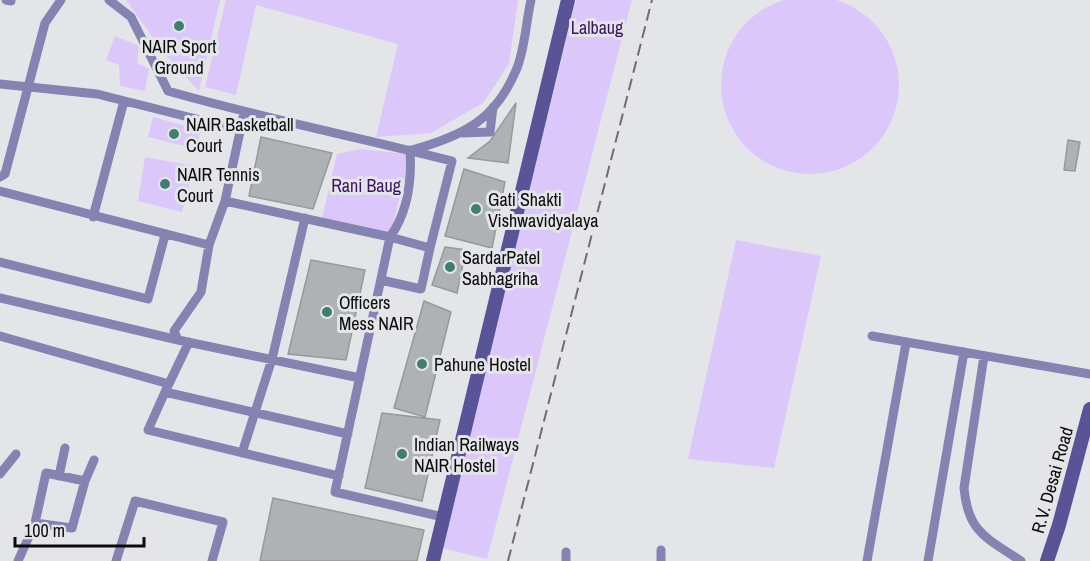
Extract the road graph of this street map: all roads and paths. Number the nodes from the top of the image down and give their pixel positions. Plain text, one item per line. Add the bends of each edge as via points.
1 (61, 0) edge
2 (109, 0) edge
3 (531, 0) edge
4 (569, 1) edge
5 (0, 84) edge
6 (28, 87) junction
7 (124, 101) junction
8 (493, 107) junction
9 (244, 113) junction
10 (240, 130) junction
11 (463, 133) junction
12 (410, 150) junction
13 (0, 177) edge
14 (0, 191) edge
15 (225, 201) junction
16 (93, 217) junction
17 (305, 218) junction
18 (165, 235) junction
19 (390, 237) junction
20 (209, 245) junction
21 (430, 248) junction
22 (0, 262) edge
23 (381, 280) junction
24 (0, 298) edge
25 (0, 336) edge
26 (872, 336) dead end
27 (178, 340) junction
28 (189, 342) junction
29 (906, 343) junction
30 (964, 352) junction
31 (984, 356) junction
32 (272, 359) junction
33 (1090, 374) edge
34 (360, 378) junction
35 (167, 388) junction
36 (1090, 409) edge
37 (256, 413) junction
38 (348, 434) junction
39 (65, 448) dead end
40 (242, 453) junction
41 (16, 454) dead end
42 (94, 460) dead end
43 (0, 474) edge
44 (59, 476) junction
45 (339, 476) junction
46 (85, 481) junction
47 (443, 517) junction
48 (35, 523) junction
49 (661, 550) dead end
50 (18, 561) edge
51 (117, 561) edge
52 (212, 561) edge
53 (433, 561) edge
54 (661, 561) edge
55 (867, 561) edge
56 (928, 561) edge
57 (1022, 561) edge
58 (1047, 561) edge

1 - 6 street via 45,23
2 - 9 street via 131,16 168,91
3 - 8 street via 518,67 501,100
4 - 47 street
5 - 6 street
6 - 7 street via 97,94
6 - 13 street via 5,174
7 - 10 street
7 - 16 street
8 - 11 street
8 - 11 street via 490,132
9 - 10 street
9 - 12 street
10 - 15 street
11 - 12 street
12 - 19 street via 411,176 400,223
12 - 21 street via 452,161
14 - 16 street
15 - 17 street
15 - 20 street
16 - 18 street
17 - 19 street
17 - 32 street
18 - 20 street
18 - 22 street via 148,299
19 - 21 street
19 - 23 street
20 - 27 street via 201,292 174,331
21 - 23 street via 420,289
23 - 34 street
24 - 27 street
25 - 35 street
26 - 29 street
27 - 28 street
28 - 32 street
28 - 35 street
29 - 30 street
29 - 55 street
30 - 31 street
30 - 56 street
31 - 33 street
31 - 57 street via 965,499 977,531
32 - 34 street
32 - 37 street
34 - 38 street
35 - 37 street
35 - 40 street via 148,430
36 - 58 street, R.V. Desai Road
37 - 38 street
37 - 40 street
38 - 45 street
39 - 44 street
40 - 45 street
41 - 43 street
42 - 46 street
44 - 46 street
44 - 48 street via 46,473
45 - 47 street via 335,492
46 - 48 street via 72,528
47 - 53 street
48 - 50 street
49 - 54 street
51 - 52 street via 135,501 223,522

